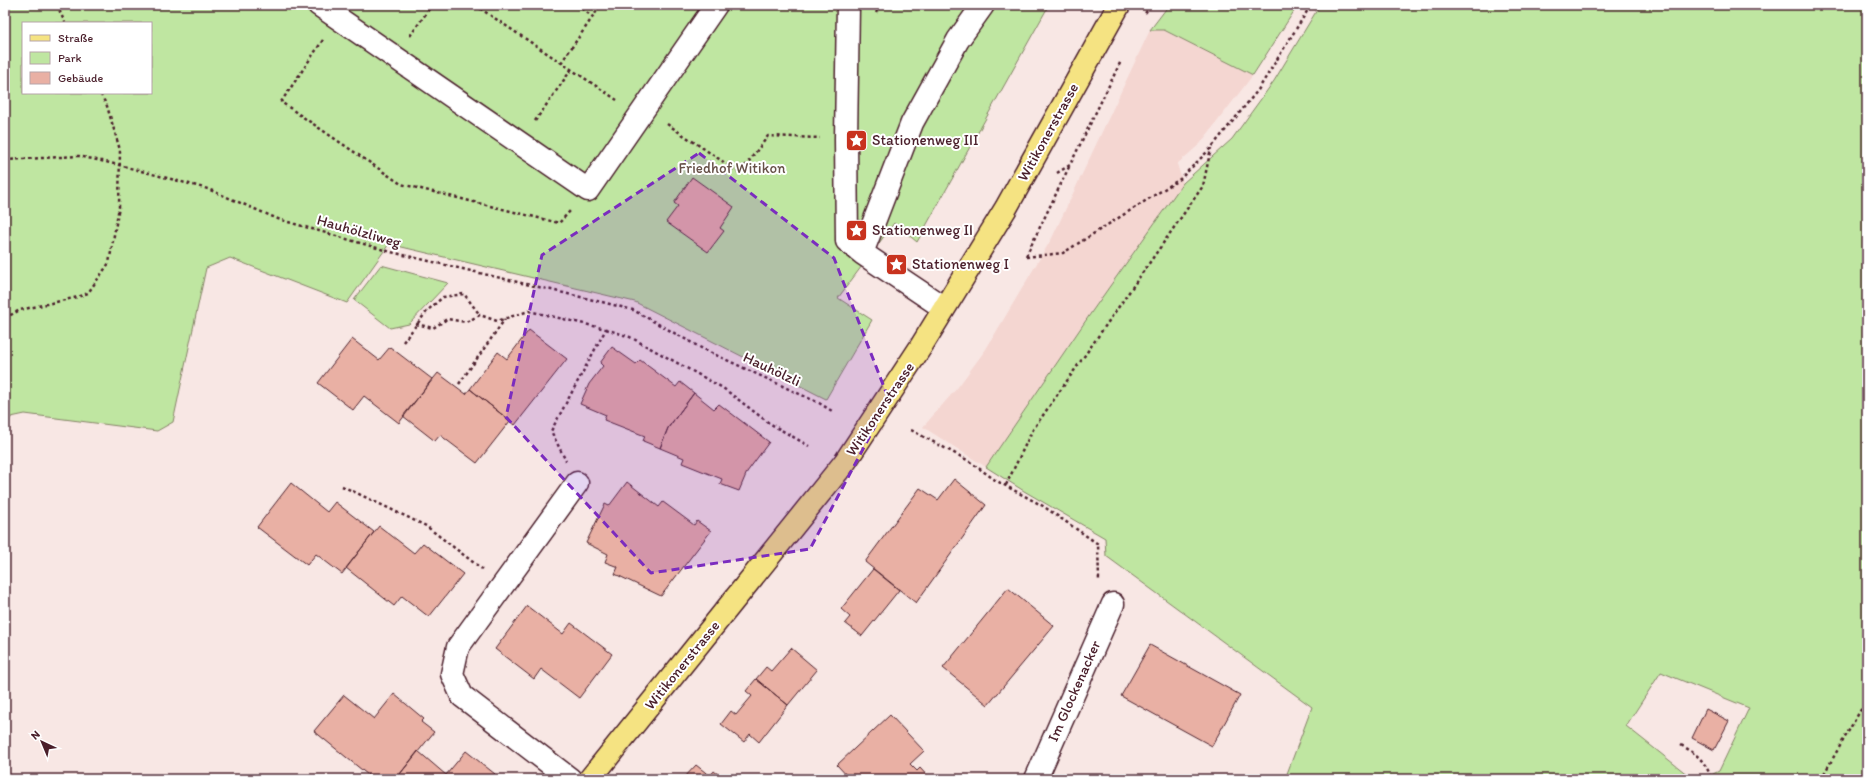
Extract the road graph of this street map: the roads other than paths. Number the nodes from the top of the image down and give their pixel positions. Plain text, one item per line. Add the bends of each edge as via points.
1 (319, 5) edge
2 (716, 5) edge
3 (848, 5) edge
4 (983, 5) edge
5 (1120, 5) edge
6 (862, 253) junction
7 (944, 308) junction
8 (577, 483) road end
9 (1113, 604) dead end
10 (570, 779) edge
11 (590, 779) edge
12 (1036, 779) edge

1 - 2 street via 588,190
3 - 6 street via 847,241
4 - 6 street via 958,40 912,123
5 - 7 main road, Witikonerstrasse via 1006,208
6 - 7 street
7 - 11 main road, Witikonerstrasse via 844,462
8 - 10 street via 458,647 452,674 462,696
9 - 12 street, Im Glockenacker

